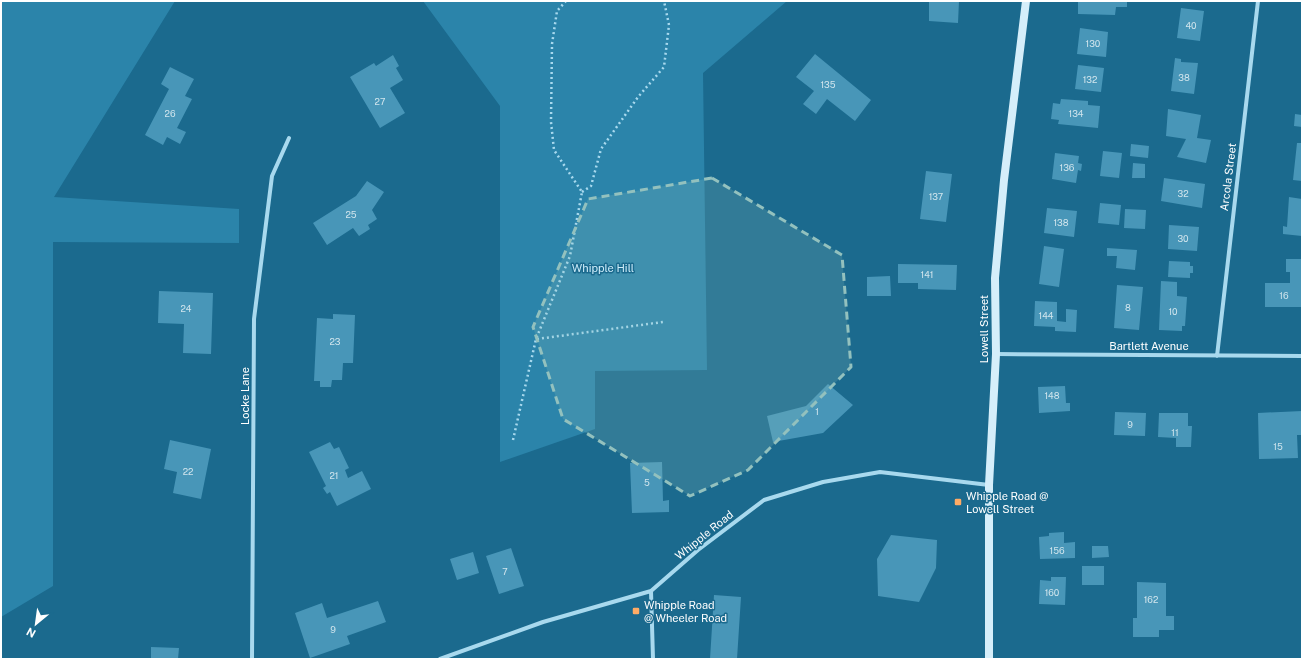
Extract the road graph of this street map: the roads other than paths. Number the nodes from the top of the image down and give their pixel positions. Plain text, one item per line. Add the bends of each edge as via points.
1 (1026, 1) edge
2 (1258, 1) edge
3 (289, 138) dead end
4 (996, 354) junction
5 (1217, 356) junction
6 (1302, 356) edge
7 (989, 485) junction
8 (651, 591) junction
9 (252, 659) edge
10 (440, 659) edge
11 (653, 659) edge
12 (989, 659) edge

1 - 4 main road, Lowell Street via 995,278
2 - 5 street, Arcola Street
3 - 9 street, Locke Lane via 272,176 254,319
4 - 5 street, Bartlett Avenue
4 - 7 main road, Lowell Street
5 - 6 street, Bartlett Avenue
7 - 8 street, Whipple Road via 880,472 823,482 764,500 698,550
7 - 12 main road, Lowell Street
8 - 10 street, Whipple Road via 543,622
8 - 11 street

